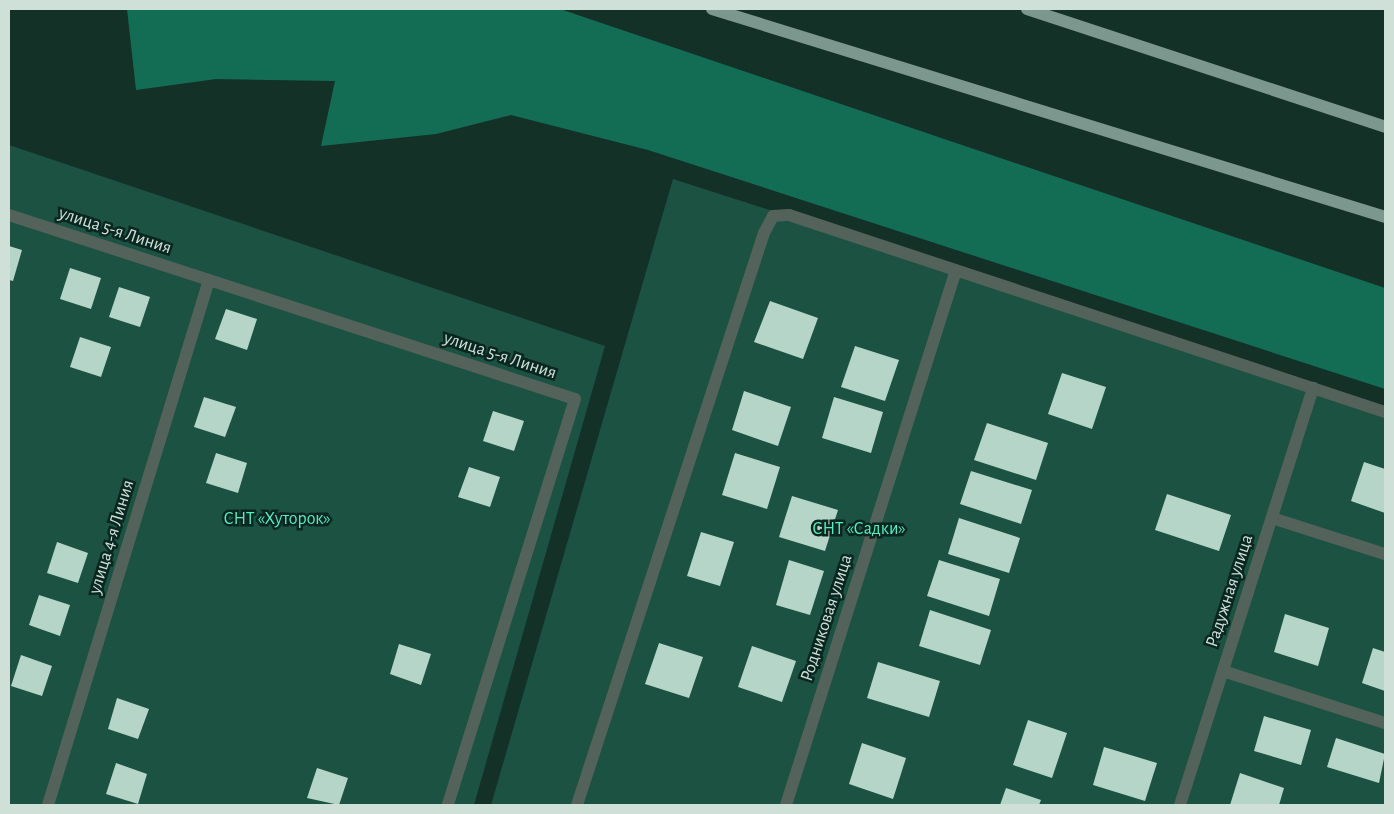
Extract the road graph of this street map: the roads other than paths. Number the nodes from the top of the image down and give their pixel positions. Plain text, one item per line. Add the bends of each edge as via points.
1 (712, 9) edge
2 (1027, 9) edge
3 (1385, 127) edge
4 (9, 215) edge
5 (1385, 217) edge
6 (956, 270) junction
7 (209, 280) junction
8 (1313, 388) junction
9 (1385, 412) edge
10 (1272, 518) junction
11 (1385, 554) edge
12 (1223, 671) junction
13 (1385, 723) edge
14 (48, 805) edge
15 (448, 805) edge
16 (577, 805) edge
17 (786, 805) edge
18 (1180, 805) edge

1 - 5 main road
2 - 3 main road
4 - 7 street, улица 5-я Линия
6 - 8 street
6 - 16 street via 789,215 779,214 768,222
6 - 17 street, Родниковая улица
7 - 14 street, улица 4-я Линия
7 - 15 street, улица 5-я Линия via 576,399
8 - 9 street
8 - 10 street, Радужная улица
10 - 11 street
10 - 12 street, Радужная улица
12 - 13 street
12 - 18 street, Радужная улица

